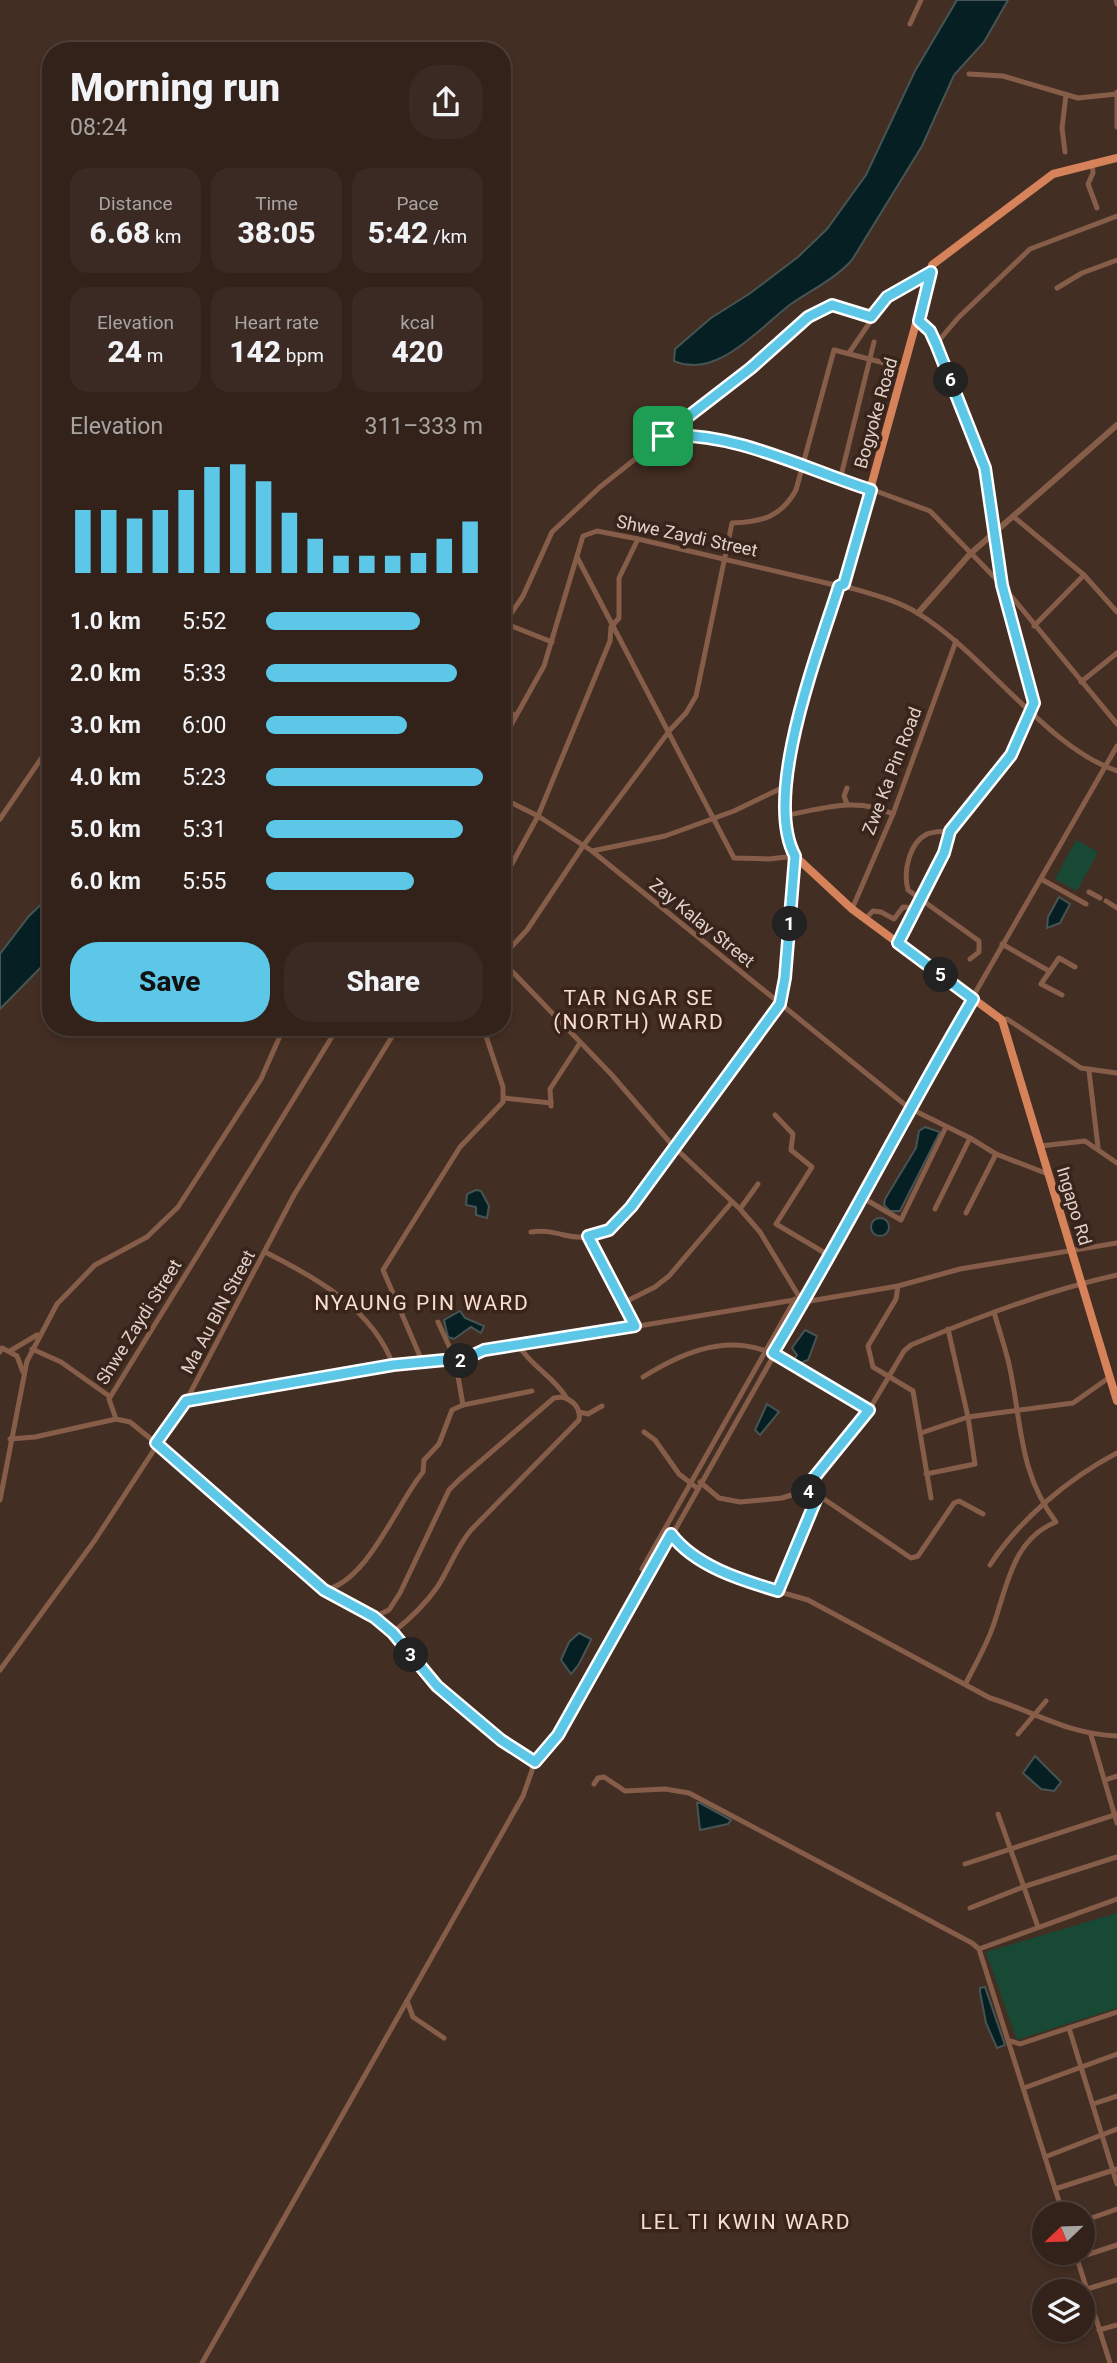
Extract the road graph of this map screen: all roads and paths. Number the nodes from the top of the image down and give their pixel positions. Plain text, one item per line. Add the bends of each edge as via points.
1 (921, 0) edge
2 (911, 24) dead end
3 (969, 74) dead end
4 (1117, 93) edge
5 (1066, 95) junction
6 (1117, 127) edge
7 (1065, 152) dead end
8 (1117, 158) edge
9 (1092, 162) junction
10 (1097, 208) dead end
11 (1117, 216) edge
12 (1117, 260) edge
13 (931, 272) junction
14 (1058, 288) dead end
15 (871, 317) junction
16 (919, 321) junction
17 (874, 342) dead end
18 (936, 344) junction
19 (849, 353) junction
20 (870, 359) junction
21 (905, 368) junction
22 (1117, 425) edge
23 (663, 436) junction
24 (803, 464) junction
25 (839, 480) junction
26 (871, 490) junction
27 (1014, 517) junction
28 (996, 532) junction
29 (638, 539) junction
30 (970, 554) junction
31 (577, 557) junction
32 (723, 559) junction
33 (1084, 575) junction
34 (1002, 585) junction
35 (841, 586) junction
36 (1117, 612) edge
37 (511, 613) edge
38 (918, 613) junction
39 (1034, 625) junction
40 (611, 626) junction
41 (511, 628) edge
42 (956, 641) junction
43 (552, 642) junction
44 (1117, 653) edge
45 (1081, 682) junction
46 (511, 713) edge
47 (1033, 713) junction
48 (516, 716) junction
49 (1117, 724) edge
50 (511, 725) edge
51 (670, 730) junction
52 (1117, 746) edge
53 (42, 757) edge
54 (1105, 767) junction
55 (1117, 771) edge
56 (786, 786) junction
57 (847, 788) dead end
58 (511, 803) edge
59 (846, 804) junction
60 (893, 814) junction
61 (538, 816) junction
62 (787, 816) junction
63 (713, 818) junction
64 (0, 819) edge
65 (950, 831) junction
66 (583, 846) junction
67 (592, 851) junction
68 (795, 856) junction
69 (511, 866) edge
70 (1041, 879) junction
71 (1089, 892) dead end
72 (920, 899) junction
73 (1086, 904) dead end
74 (916, 908) junction
75 (1117, 908) edge
76 (852, 909) junction
77 (865, 919) junction
78 (898, 943) junction
79 (1002, 944) junction
80 (511, 949) edge
81 (970, 960) dead end
82 (1075, 967) dead end
83 (511, 970) edge
84 (1049, 971) junction
85 (1062, 995) dead end
86 (973, 999) junction
87 (780, 1004) junction
88 (1002, 1020) junction
89 (280, 1036) edge
90 (333, 1036) edge
91 (392, 1036) edge
92 (486, 1036) edge
93 (579, 1044) junction
94 (1089, 1071) junction
95 (1117, 1073) edge
96 (504, 1098) junction
97 (909, 1108) junction
98 (775, 1115) dead end
99 (946, 1127) junction
100 (970, 1138) junction
101 (673, 1146) junction
102 (1039, 1146) junction
103 (1098, 1147) junction
104 (996, 1154) junction
105 (1117, 1163) edge
106 (1048, 1174) junction
107 (758, 1184) dead end
108 (863, 1198) junction
109 (732, 1202) junction
110 (740, 1209) junction
111 (935, 1209) dead end
112 (966, 1213) dead end
113 (531, 1232) dead end
114 (588, 1236) junction
115 (1117, 1243) edge
116 (1071, 1250) junction
117 (265, 1252) junction
118 (830, 1256) junction
119 (1117, 1275) edge
120 (1080, 1284) junction
121 (898, 1286) junction
122 (801, 1301) junction
123 (623, 1304) junction
124 (994, 1312) junction
125 (438, 1322) dead end
126 (635, 1326) junction
127 (948, 1329) junction
128 (40, 1333) junction
129 (519, 1346) junction
130 (32, 1349) junction
131 (764, 1349) junction
132 (10, 1351) junction
133 (0, 1352) edge
134 (773, 1353) junction
135 (455, 1361) junction
136 (422, 1362) junction
137 (393, 1365) junction
138 (24, 1374) junction
139 (891, 1376) junction
140 (643, 1377) dead end
141 (1110, 1377) junction
142 (533, 1391) dead end
143 (108, 1396) junction
144 (566, 1398) junction
145 (186, 1401) junction
146 (1117, 1401) edge
147 (463, 1405) junction
148 (602, 1406) dead end
149 (869, 1410) junction
150 (1015, 1411) junction
151 (579, 1412) junction
152 (968, 1417) junction
153 (116, 1419) junction
154 (644, 1432) dead end
155 (921, 1433) junction
156 (10, 1439) junction
157 (156, 1443) junction
158 (1117, 1453) edge
159 (3, 1467) edge
160 (926, 1474) junction
161 (691, 1482) junction
162 (699, 1485) junction
163 (804, 1490) junction
164 (818, 1495) junction
165 (931, 1498) dead end
166 (0, 1500) edge
167 (1043, 1505) junction
168 (983, 1514) dead end
169 (671, 1534) junction
170 (990, 1565) dead end
171 (642, 1569) dead end
172 (324, 1590) junction
173 (778, 1591) junction
174 (374, 1617) junction
175 (393, 1633) junction
176 (0, 1670) edge
177 (966, 1683) junction
178 (1046, 1701) dead end
179 (1032, 1717) junction
180 (1018, 1734) dead end
181 (1091, 1735) junction
182 (1117, 1736) edge
183 (535, 1762) junction
184 (1117, 1776) edge
185 (1105, 1780) junction
186 (594, 1784) dead end
187 (998, 1814) dead end
188 (1116, 1814) edge
189 (1117, 1823) edge
190 (1012, 1849) junction
191 (1117, 1857) edge
192 (965, 1864) dead end
193 (1023, 1887) junction
194 (1117, 1899) edge
195 (970, 1908) dead end
196 (1038, 1927) junction
197 (979, 1950) junction
198 (407, 2001) junction
199 (1117, 2012) edge
200 (1069, 2028) junction
201 (444, 2038) dead end
202 (1009, 2038) junction
203 (1117, 2054) edge
204 (1082, 2066) junction
205 (1024, 2088) junction
206 (1117, 2096) edge
207 (1093, 2104) junction
208 (1117, 2129) edge
209 (1101, 2134) junction
210 (1045, 2157) junction
211 (1115, 2169) edge
212 (1117, 2185) edge
213 (1055, 2189) junction
214 (1059, 2202) edge
215 (1117, 2210) edge
216 (1096, 2217) edge
217 (1117, 2245) edge
218 (1096, 2250) edge
219 (1117, 2280) edge
220 (1095, 2287) edge
221 (1095, 2316) edge
222 (1117, 2325) edge
223 (1099, 2330) junction
224 (1117, 2360) edge
225 (202, 2363) edge
226 (1110, 2363) edge

1 - 2 street
3 - 5 street via 1003,76
4 - 5 street
4 - 6 street
5 - 7 street
8 - 9 main road
9 - 10 street via 1088,184
9 - 13 main road via 1053,174 932,265
11 - 18 street via 1030,249
12 - 14 street
13 - 15 street via 887,297
13 - 16 main road, Bogyoke Road
15 - 19 street
15 - 23 street via 832,305 808,317
16 - 18 street
16 - 21 main road, Bogyoke Road
17 - 20 street
18 - 28 street via 985,468
19 - 20 street
19 - 24 street via 834,350
20 - 21 street
20 - 25 street
21 - 26 main road, Bogyoke Road
22 - 27 street
23 - 24 street via 715,440
23 - 37 street via 552,532
24 - 25 street
24 - 32 street via 796,490 780,511 759,522 733,523
25 - 26 street
26 - 30 street via 930,511
26 - 35 main road, Bogyoke Road
27 - 28 street
27 - 33 street
28 - 30 street
28 - 34 street
29 - 31 street, Shwe Zaydi Street via 597,531 583,536
29 - 32 street, Shwe Zaydi Street
29 - 40 street via 619,578 619,618
30 - 34 street
30 - 38 street
31 - 40 street
31 - 43 street, Shwe Zaydi Street
32 - 35 street, Shwe Zaydi Street
32 - 51 street via 696,696
33 - 36 street
33 - 39 street
34 - 39 street
34 - 47 street
35 - 38 street, Shwe Zaydi Street
35 - 56 main road, Bogyoke Road via 788,760
38 - 42 street, Shwe Zaydi Street
39 - 45 street
40 - 51 street
40 - 61 street via 610,641
41 - 43 street
42 - 47 street, Shwe Zaydi Street
42 - 60 street, Zwe Ka Pin Road
43 - 48 street, Shwe Zaydi Street
44 - 45 street
45 - 49 street
46 - 48 street
47 - 54 street, Shwe Zaydi Street
47 - 65 street via 1011,755
48 - 50 street, Shwe Zaydi Street
51 - 63 street
51 - 66 street
52 - 54 street
53 - 64 street
54 - 55 street, Shwe Zaydi Street
54 - 70 street
56 - 62 main road, Bogyoke Road
56 - 63 street
57 - 59 street
58 - 61 street, Zay Kalay Street
59 - 60 street via 872,804
59 - 62 street
60 - 76 street, Zwe Ka Pin Road
61 - 66 street, Zay Kalay Street
61 - 69 street
62 - 68 main road, Bogyoke Road via 789,845
63 - 67 street via 666,836
63 - 68 street via 734,858
65 - 72 street
65 - 72 street via 927,834 916,844 906,880 908,890
66 - 67 street, Zay Kalay Street
66 - 80 street
67 - 87 street, Zay Kalay Street
68 - 76 main road
68 - 87 street
70 - 73 street
70 - 79 street
71 - 75 street
72 - 74 street
72 - 81 street via 978,941 979,952
74 - 77 street via 903,907 894,919 873,911
74 - 78 street
76 - 77 main road
77 - 78 main road
78 - 86 main road
79 - 84 street
79 - 86 street
82 - 84 street via 1059,958
83 - 93 street
84 - 85 street via 1041,984
86 - 88 main road
86 - 97 street
87 - 97 street, Zay Kalay Street
87 - 101 street
88 - 94 street
88 - 102 main road, Ingapo Rd
89 - 128 street via 261,1079 178,1207 147,1237 77,1280
90 - 143 street, Shwe Zaydi Street
91 - 117 street, Ma Au BIN Street via 294,1195
92 - 96 street
93 - 96 street via 550,1088 551,1105
93 - 101 street
94 - 95 street
94 - 103 street
96 - 136 street via 460,1147 384,1264
97 - 99 street, Zay Kalay Street
97 - 108 street
98 - 118 street via 793,1133 791,1150 812,1167 776,1224
99 - 100 street, Zay Kalay Street
99 - 108 street via 901,1220
100 - 104 street, Zay Kalay Street
100 - 111 street
101 - 109 street
101 - 114 street via 631,1207 609,1230
102 - 103 street via 1085,1140
102 - 106 main road, Ingapo Rd
103 - 105 street
104 - 106 street, Zay Kalay Street
104 - 112 street
106 - 116 main road, Ingapo Rd
107 - 110 street
108 - 118 street
109 - 110 street
109 - 123 street via 669,1276
110 - 122 street
113 - 114 street
114 - 123 street
115 - 116 street
116 - 120 main road, Ingapo Rd
116 - 121 street via 960,1269
117 - 137 street via 337,1294 367,1320
117 - 145 street, Ma Au BIN Street
118 - 122 street
119 - 120 street
120 - 124 street
120 - 141 main road, Ingapo Rd
121 - 122 street
121 - 139 street via 896,1299 867,1346 873,1367
122 - 126 street
122 - 131 street
122 - 134 street
123 - 126 street
124 - 127 street
124 - 150 street via 1009,1365
125 - 135 street
126 - 129 street
127 - 139 street via 904,1351
127 - 152 street
128 - 130 street
128 - 132 street
129 - 135 street via 484,1350
129 - 144 street via 556,1381
130 - 138 street
130 - 143 street via 61,1362
131 - 134 street
131 - 140 street via 743,1343 705,1348 676,1357
131 - 161 street
132 - 133 street via 2,1348
132 - 138 street via 18,1356
134 - 149 street
134 - 162 street
135 - 136 street
135 - 147 street
136 - 137 street
137 - 145 street
138 - 156 street
139 - 149 street
139 - 155 street via 913,1391
141 - 146 main road, Ingapo Rd
141 - 150 street via 1073,1403
142 - 147 street
143 - 153 street, Shwe Zaydi Street
144 - 151 street
144 - 174 street via 554,1398 449,1490 400,1593 389,1611
145 - 157 street, Ma Au BIN Street
147 - 172 street via 449,1414 439,1444 424,1460 423,1472 359,1570 336,1588
148 - 151 street via 588,1414
149 - 163 street
150 - 152 street
150 - 167 street via 1026,1466
151 - 175 street via 579,1420 455,1548 438,1585 419,1611
152 - 155 street
152 - 160 street via 975,1464
153 - 156 street
153 - 157 street via 130,1422
154 - 161 street
155 - 160 street
156 - 159 street
157 - 172 street
157 - 176 street, Ma Au BIN Street via 103,1529
158 - 167 street
159 - 166 street
160 - 165 street
161 - 162 street
161 - 171 street
162 - 163 street via 719,1498 740,1502 782,1498
162 - 169 street
163 - 164 street
164 - 168 street via 911,1558 918,1556 954,1503 959,1501
164 - 173 street
167 - 170 street via 1013,1532
167 - 177 street via 1056,1522 1033,1534 1013,1566 993,1626
169 - 173 street via 705,1562
169 - 183 street via 558,1735
172 - 174 street
173 - 177 street via 808,1600
174 - 175 street
175 - 183 street via 437,1686
177 - 179 street via 990,1698 1019,1706
178 - 179 street
179 - 180 street
179 - 181 street
181 - 182 street
181 - 185 street
183 - 198 street via 523,1796
184 - 185 street
185 - 188 street
186 - 197 street via 604,1777 625,1791 689,1793 934,1920
187 - 190 street
188 - 189 street
188 - 190 street
190 - 192 street
190 - 193 street
191 - 193 street
193 - 195 street
193 - 196 street
194 - 196 street
196 - 197 street
197 - 202 street
198 - 201 street via 413,2017
198 - 225 street
199 - 200 street
200 - 202 street via 1020,2043
200 - 204 street
202 - 205 street
203 - 204 street
204 - 205 street
204 - 207 street
205 - 210 street
206 - 207 street
207 - 209 street
208 - 209 street
209 - 210 street
209 - 211 street
210 - 213 street
211 - 212 street
211 - 213 street
213 - 214 street
215 - 216 street
217 - 218 street
219 - 220 street
221 - 223 street
222 - 223 street
223 - 226 street
224 - 226 street

